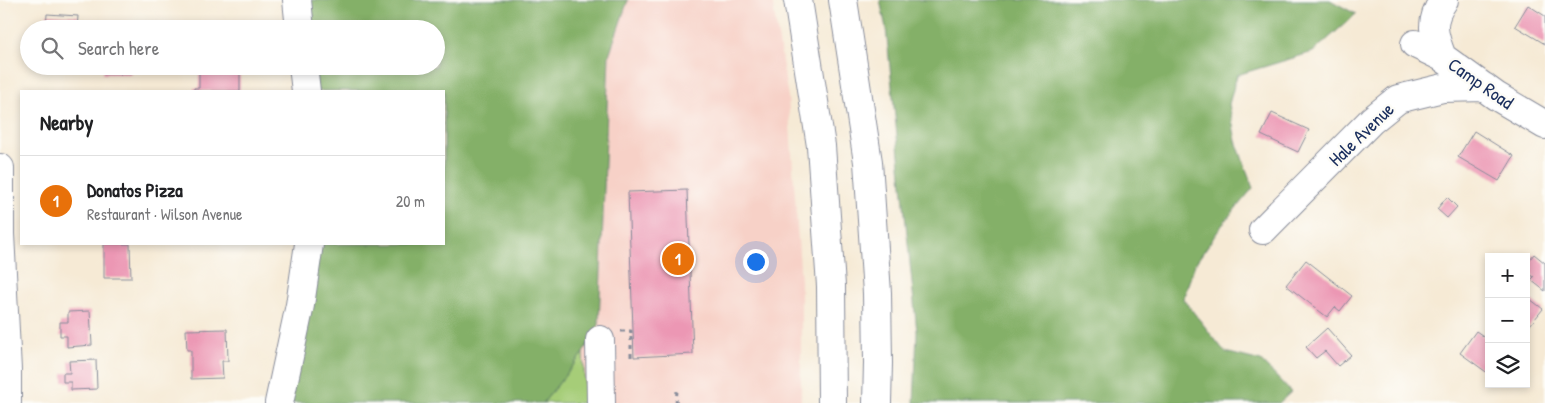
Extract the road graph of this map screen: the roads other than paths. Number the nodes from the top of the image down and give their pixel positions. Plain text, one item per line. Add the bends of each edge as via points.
1 (297, 0) edge
2 (798, 0) edge
3 (843, 0) edge
4 (1444, 0) edge
5 (299, 20) edge
6 (1415, 44) dead end
7 (1442, 57) junction
8 (304, 75) edge
9 (1484, 87) junction
10 (306, 90) edge
11 (1545, 125) edge
12 (0, 168) edge
13 (1263, 230) dead end
14 (308, 245) edge
15 (600, 340) dead end
16 (7, 403) edge
17 (279, 403) edge
18 (602, 403) edge
19 (832, 403) edge
20 (877, 403) edge

1 - 5 main road
2 - 19 main road via 822,164 831,286
3 - 20 main road via 868,162 877,293
4 - 7 main road via 1436,10 1433,28
6 - 7 main road, Camp Road
7 - 9 main road, Camp Road
8 - 10 main road
9 - 11 main road, Camp Road
9 - 13 main road, Hale Avenue via 1443,88 1398,99 1372,120
12 - 16 main road
14 - 17 main road via 300,305
15 - 18 main road

